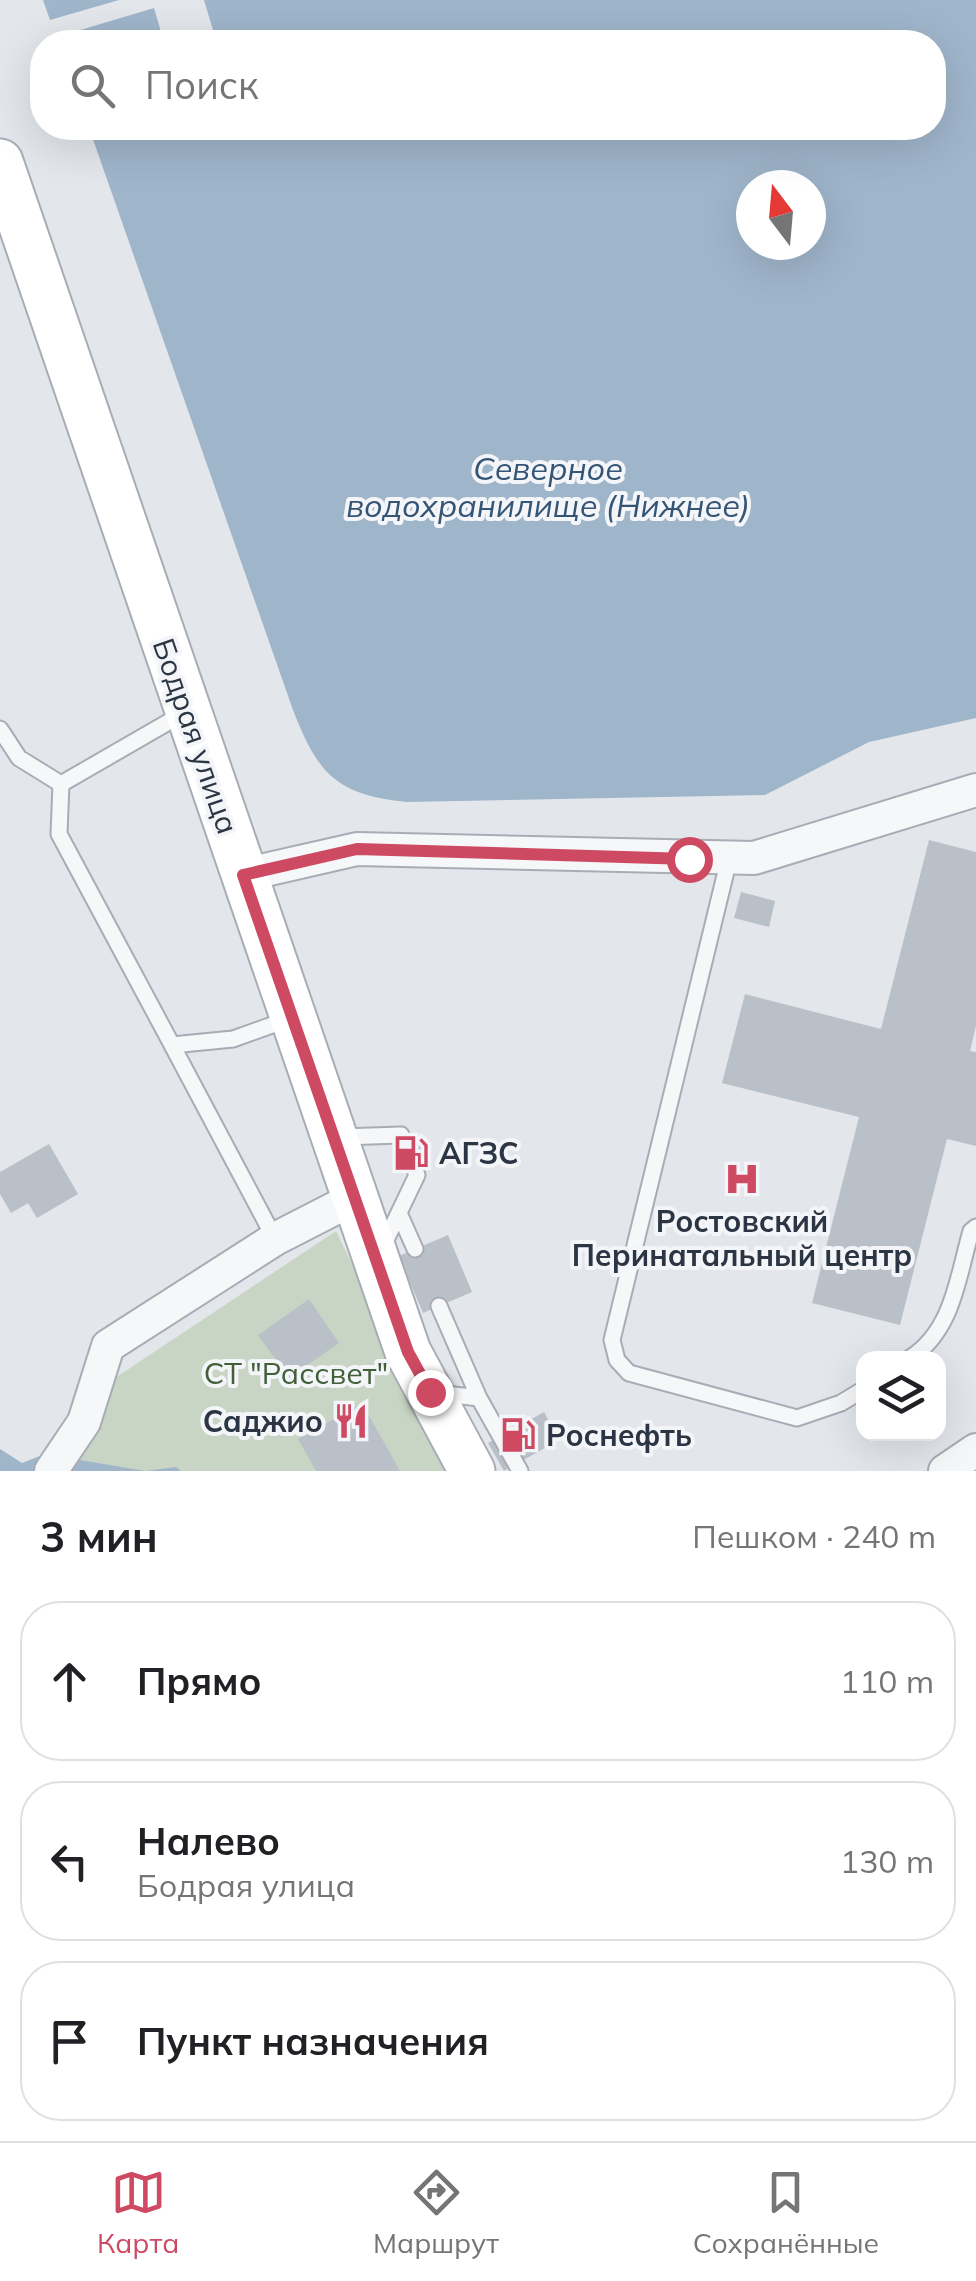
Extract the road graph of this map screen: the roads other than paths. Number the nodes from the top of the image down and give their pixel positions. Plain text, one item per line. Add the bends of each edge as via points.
1 (0, 162) edge
2 (187, 710) junction
3 (0, 729) edge
4 (61, 784) junction
5 (976, 790) edge
6 (728, 859) junction
7 (243, 875) junction
8 (292, 1018) junction
9 (172, 1045) junction
10 (332, 1137) junction
11 (354, 1199) junction
12 (400, 1212) junction
13 (976, 1227) edge
14 (275, 1239) junction
15 (395, 1255) junction
16 (440, 1306) dead end
17 (919, 1351) edge
18 (430, 1392) junction
19 (856, 1393) edge
20 (478, 1398) junction
21 (976, 1450) edge
22 (51, 1471) edge
23 (472, 1471) edge
24 (520, 1471) edge
25 (944, 1471) edge

1 - 2 main road, Бодрая улица
2 - 4 lane
2 - 7 main road, Бодрая улица
3 - 4 lane via 19,758
4 - 9 lane via 60,834
5 - 6 street via 754,858
6 - 7 street via 357,849
6 - 19 lane via 612,1340 629,1373 797,1418
7 - 8 main road, Бодрая улица
8 - 9 lane via 234,1039
8 - 10 main road, Бодрая улица
9 - 14 lane
10 - 11 main road, Бодрая улица
10 - 12 lane via 401,1135 417,1175
11 - 14 street
11 - 15 main road, Бодрая улица
12 - 15 lane
12 - 15 lane
13 - 17 lane via 946,1320
14 - 22 street via 108,1346 84,1422
15 - 18 main road, Бодрая улица via 408,1352
16 - 20 lane
18 - 20 lane
18 - 23 main road, Бодрая улица
20 - 24 lane
21 - 25 street

